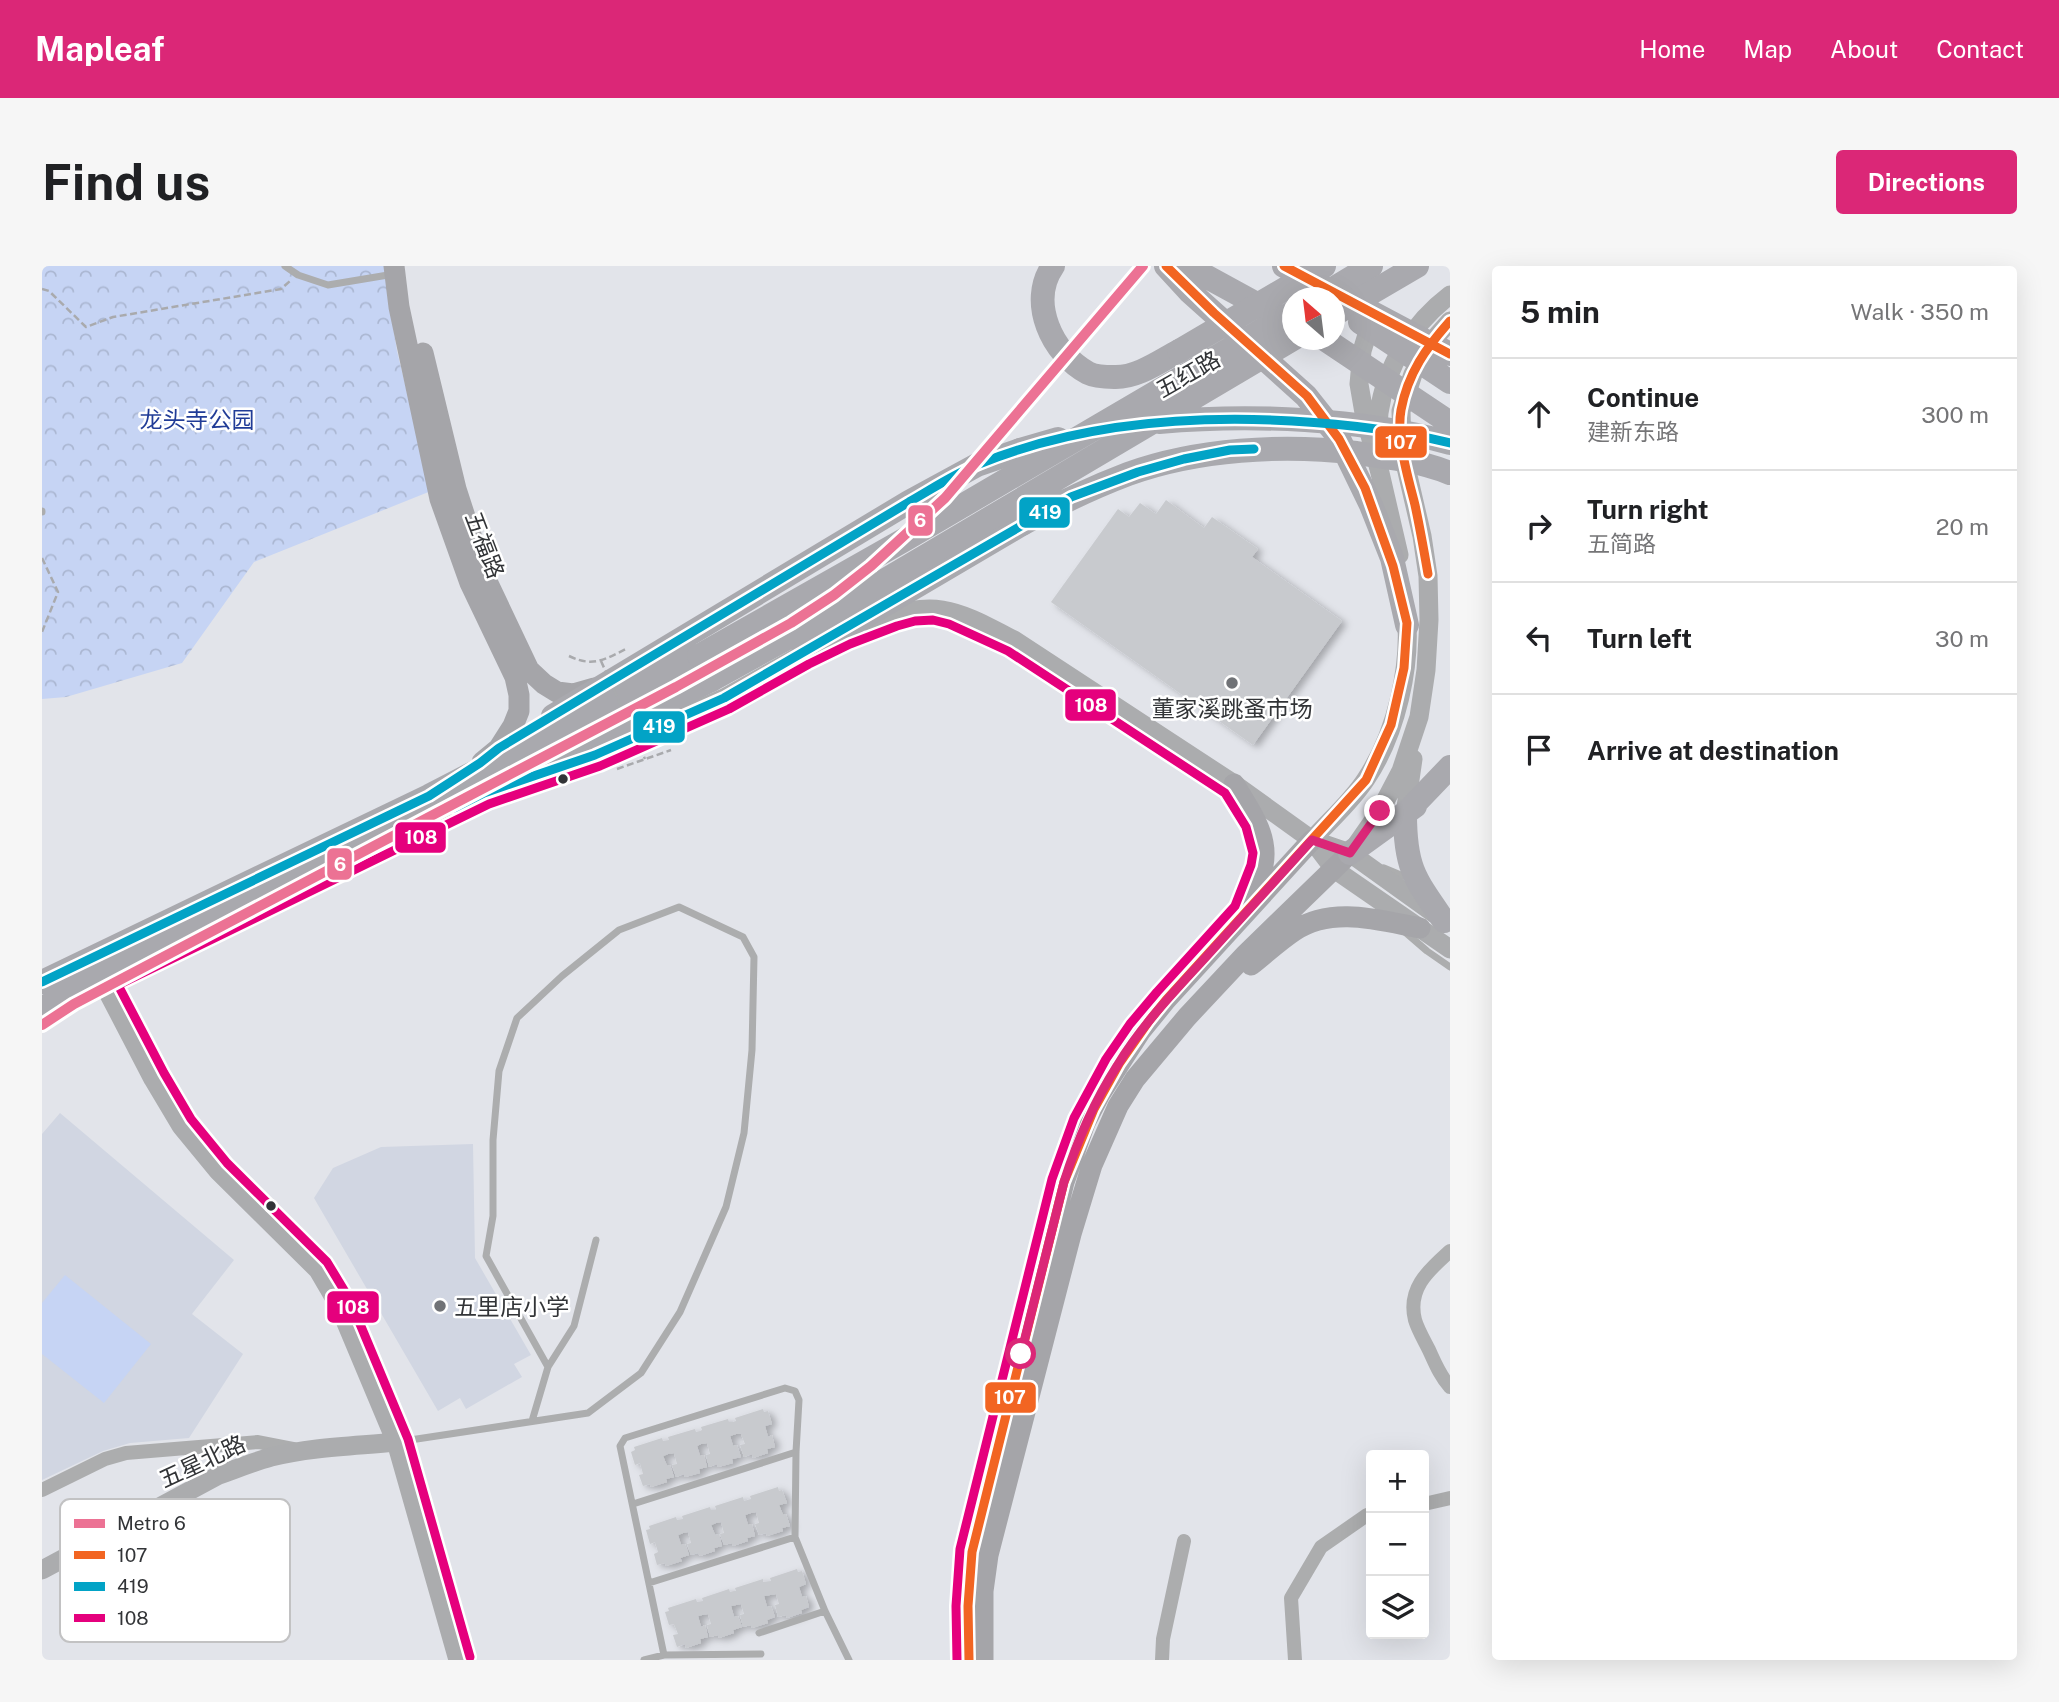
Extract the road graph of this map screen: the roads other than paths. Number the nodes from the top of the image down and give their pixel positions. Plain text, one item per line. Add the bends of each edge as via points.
1 (285, 266) edge
2 (1053, 266) edge
3 (1166, 266) edge
4 (1186, 266) edge
5 (1222, 266) edge
6 (1275, 266) edge
7 (1284, 266) edge
8 (1324, 266) edge
9 (1371, 266) edge
10 (1395, 266) edge
11 (1417, 266) edge
12 (398, 269) edge
13 (1305, 287) edge
14 (1338, 287) edge
15 (1450, 295) edge
16 (1282, 307) edge
17 (1345, 308) edge
18 (1345, 312) edge
19 (1282, 318) edge
20 (1282, 320) edge
21 (1450, 321) edge
22 (1282, 346) edge
23 (1339, 350) edge
24 (1450, 354) edge
25 (1450, 382) edge
26 (1450, 423) edge
27 (1415, 433) junction
28 (1450, 443) edge
29 (1450, 455) edge
30 (1450, 472) edge
31 (1380, 473) junction
32 (1407, 625) junction
33 (803, 653) junction
34 (608, 670) junction
35 (1419, 717) junction
36 (499, 748) junction
37 (1450, 766) edge
38 (1450, 780) edge
39 (1234, 784) junction
40 (484, 793) junction
41 (429, 796) junction
42 (1405, 814) junction
43 (1312, 840) junction
44 (1342, 861) junction
45 (1416, 882) junction
46 (1246, 913) junction
47 (1444, 914) edge
48 (1396, 923) junction
49 (1420, 928) junction
50 (1450, 949) edge
51 (1246, 954) junction
52 (1450, 967) edge
53 (101, 979) junction
54 (42, 982) edge
55 (42, 1008) edge
56 (1187, 1017) junction
57 (596, 1240) dead end
58 (1450, 1251) edge
59 (548, 1367) junction
60 (1450, 1387) edge
61 (532, 1421) junction
62 (396, 1442) junction
63 (303, 1451) junction
64 (796, 1452) junction
65 (42, 1490) edge
66 (1450, 1498) edge
67 (174, 1499) edge
68 (1429, 1503) edge
69 (633, 1504) junction
70 (1366, 1516) edge
71 (795, 1537) junction
72 (1184, 1541) dead end
73 (60, 1560) edge
74 (42, 1570) edge
75 (649, 1583) junction
76 (825, 1611) junction
77 (759, 1633) dead end
78 (761, 1654) dead end
79 (664, 1655) junction
80 (711, 1657) edge
81 (458, 1660) edge
82 (644, 1660) edge
83 (849, 1660) edge
84 (969, 1660) edge
85 (984, 1660) edge
86 (1162, 1660) edge
87 (1295, 1660) edge

1 - 12 lane via 328,285
2 - 8 highway, bridge via 1043,291 1043,309 1056,343 1090,374 1116,378 1142,371
3 - 32 highway via 1306,396 1337,435 1392,558
4 - 19 highway, bridge
5 - 16 highway, bridge
6 - 13 highway
7 - 24 highway, bridge
9 - 14 highway
10 - 31 main road via 1377,300 1359,384
11 - 17 highway, bridge
12 - 34 main road, 五福路 via 411,301 456,489 484,575 529,670 557,692 573,694 587,691
12 - 36 main road, 五福路 via 399,307 440,499 470,583 515,677 519,695 519,711
15 - 31 main road, bridge via 1407,341 1389,377 1379,415
18 - 25 highway, bridge
20 - 41 highway, 五红路, bridge via 699,656
21 - 35 main road, bridge via 1427,347 1401,411 1402,450 1428,576 1426,670
22 - 40 highway, 五红路, bridge via 789,637
23 - 26 highway, bridge
27 - 28 highway, bridge
27 - 29 highway, bridge
27 - 34 highway, bridge via 1283,420 1199,419 1130,424 1020,450 977,465
30 - 33 highway, bridge via 1395,458 1299,448 1242,449 1130,473 1071,497
31 - 32 main road via 1398,548
32 - 43 main road via 1396,714 1383,748 1366,780
33 - 39 main road, 五红路 via 893,614 924,608 953,612 1014,640
33 - 40 main road, 五红路 via 724,698 595,755
34 - 36 highway
35 - 42 main road
35 - 44 main road via 1401,771 1380,811
36 - 41 main road, 五福路
37 - 42 highway
38 - 42 highway
39 - 43 main road, 五红路
39 - 46 main road via 1257,822 1265,853
40 - 53 highway, 五红路
41 - 54 highway, 五红路
42 - 44 highway
42 - 45 highway via 1407,858
43 - 44 main road, 五红路
43 - 46 main road
44 - 45 lane
44 - 47 main road
44 - 48 lane
44 - 49 main road
44 - 51 main road
45 - 47 highway
46 - 51 main road via 1257,913 1263,920
46 - 84 main road via 1140,1032 1100,1094 1073,1155 972,1552
48 - 49 main road
48 - 52 lane
48 - 56 main road via 1338,916 1307,924
49 - 50 main road
51 - 56 main road
53 - 55 highway, 五红路
53 - 62 main road via 181,1126 328,1286
56 - 85 main road via 1135,1079 1092,1165 988,1555 983,1591
57 - 59 lane via 573,1326
58 - 60 street via 1425,1274 1413,1304 1415,1320
59 - 61 lane
59 - 61 lane via 486,1256 493,1216 499,1070 517,1018 562,976 619,930 679,906 743,937 754,957 744,1133 726,1207 680,1311 641,1373 588,1413
61 - 62 lane
62 - 63 main road, 五星北路
62 - 81 main road
63 - 65 street via 258,1442 126,1453
63 - 67 main road, 五星北路 via 219,1475
64 - 69 lane
64 - 69 lane via 799,1400 795,1391 785,1388 625,1438 620,1446
64 - 71 lane
66 - 68 street
69 - 75 lane
70 - 87 street via 1321,1547 1291,1598
71 - 75 lane
71 - 76 lane
72 - 86 street
73 - 74 main road, 五星北路
75 - 79 lane
76 - 77 lane
76 - 83 lane
78 - 80 lane
79 - 80 lane
79 - 82 lane

